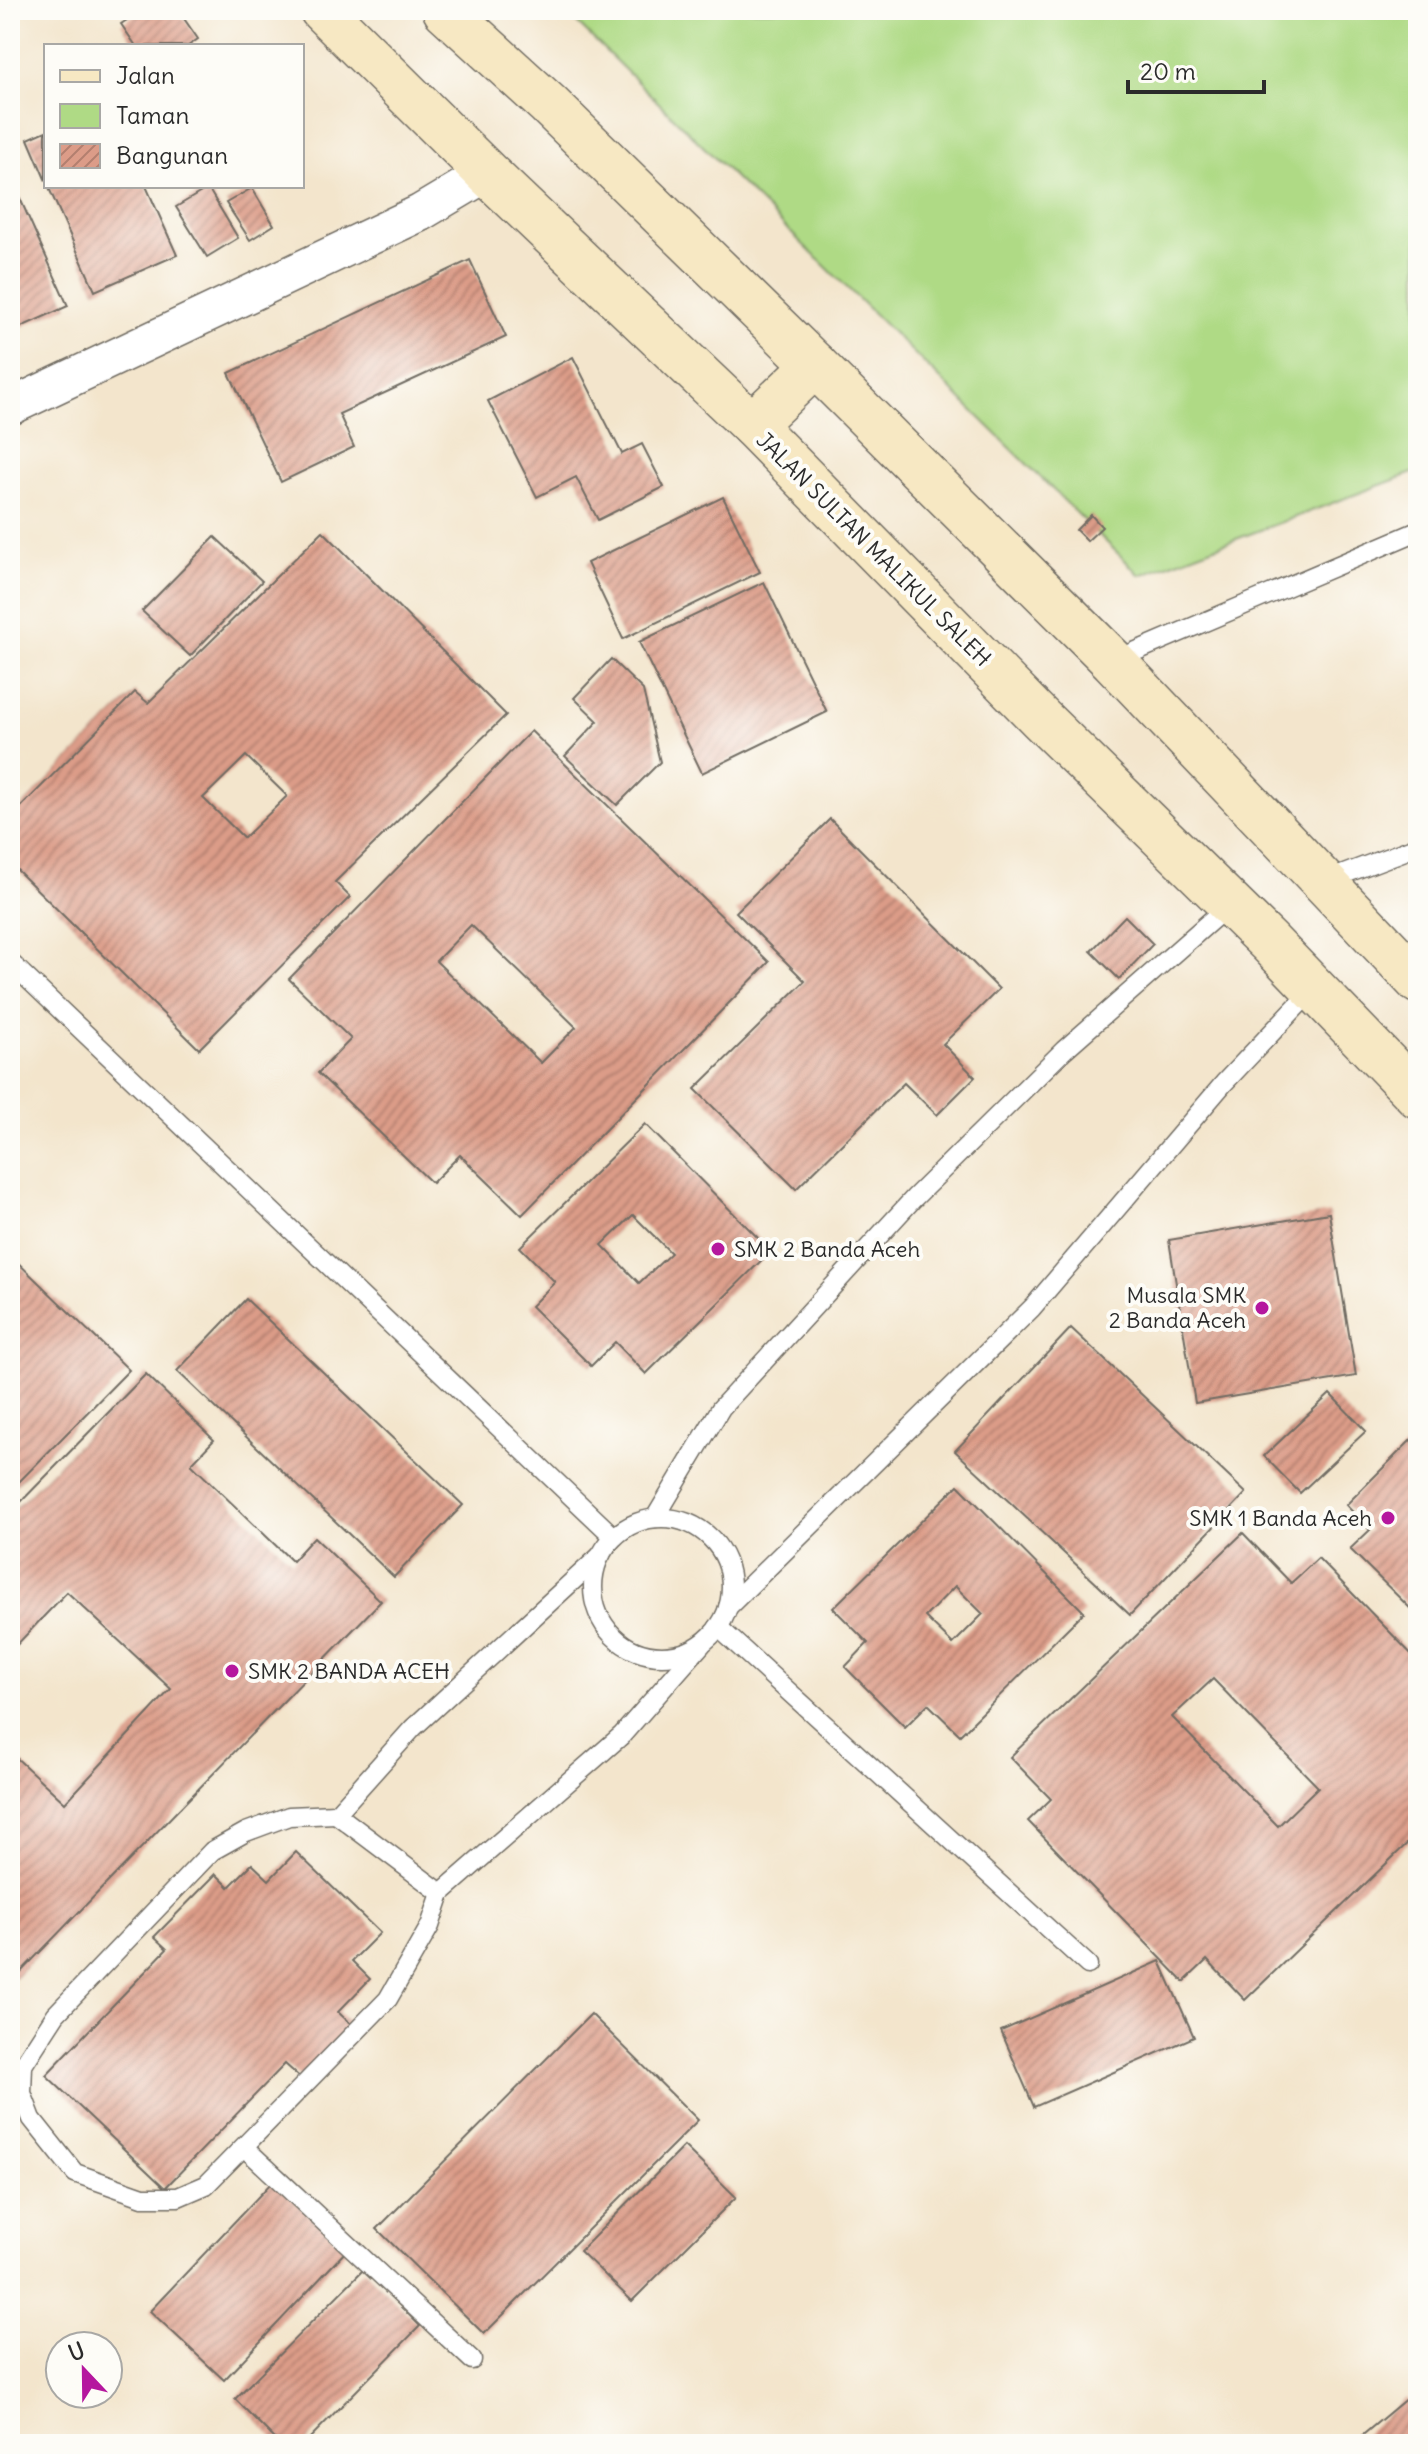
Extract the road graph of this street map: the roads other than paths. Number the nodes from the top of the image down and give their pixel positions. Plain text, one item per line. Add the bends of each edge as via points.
1 (322, 10) edge
2 (445, 10) edge
3 (487, 173) junction
4 (815, 365) junction
5 (10, 407) edge
6 (752, 425) junction
7 (1418, 531) edge
8 (1113, 661) junction
9 (1418, 846) edge
10 (1323, 882) junction
11 (1231, 904) junction
12 (10, 962) edge
13 (1418, 981) edge
14 (1314, 988) junction
15 (1418, 1096) edge
16 (655, 1518) junction
17 (614, 1537) junction
18 (601, 1555) junction
19 (728, 1607) junction
20 (718, 1627) junction
21 (702, 1644) junction
22 (336, 1814) junction
23 (441, 1893) junction
24 (1088, 1965) dead end
25 (245, 2148) junction
26 (472, 2360) dead end

1 - 3 main road, JALAN SULTAN MALIKUL SALEH
2 - 4 main road
3 - 5 street via 420,213
3 - 6 main road, JALAN SULTAN MALIKUL SALEH
4 - 6 main road
4 - 8 main road
6 - 11 main road, JALAN SULTAN MALIKUL SALEH
7 - 8 lane
8 - 10 main road
9 - 10 lane
10 - 13 main road
11 - 14 main road, JALAN SULTAN MALIKUL SALEH
11 - 16 lane via 1064,1050 914,1198 721,1408
12 - 17 lane
14 - 15 main road, JALAN SULTAN MALIKUL SALEH
14 - 19 lane via 1224,1083 1032,1308
16 - 17 lane
16 - 19 lane via 678,1519 715,1543 727,1562
17 - 18 lane
18 - 21 lane via 593,1577 594,1600 616,1640 658,1656 681,1654
18 - 22 lane via 413,1728
19 - 20 lane
20 - 21 lane
20 - 24 lane
21 - 23 lane via 622,1735
22 - 23 lane
22 - 25 lane via 289,1816 212,1851 56,2014 23,2065 22,2093 32,2119 75,2173 143,2197 178,2197 206,2185
23 - 25 lane via 430,1926 388,1999
25 - 26 lane

